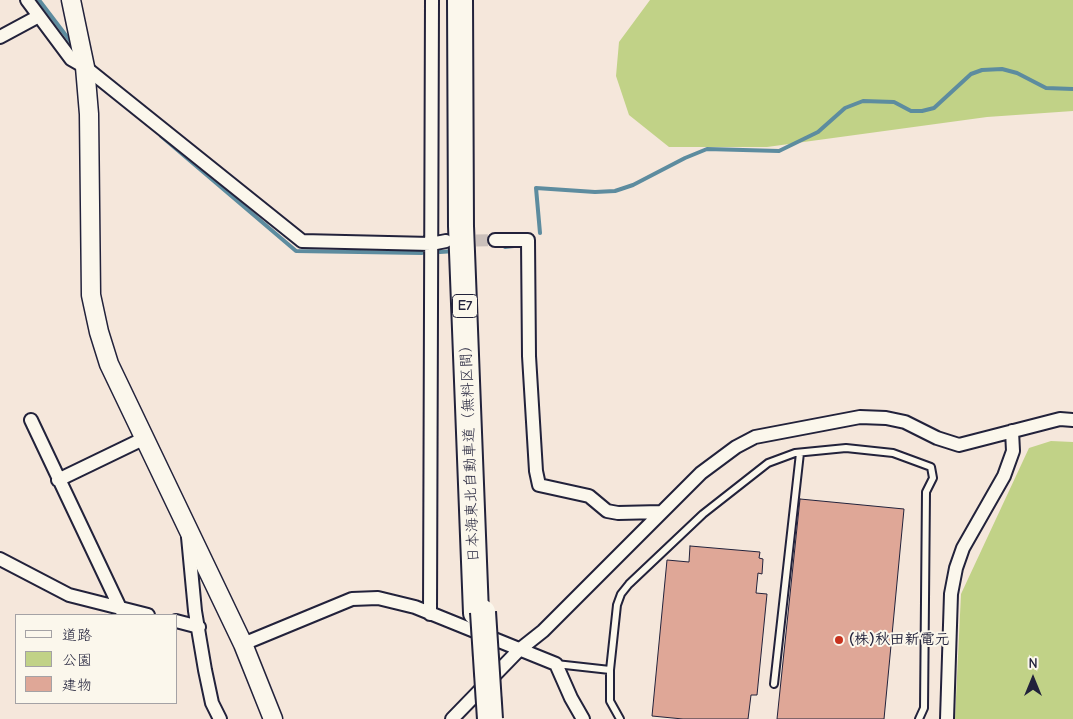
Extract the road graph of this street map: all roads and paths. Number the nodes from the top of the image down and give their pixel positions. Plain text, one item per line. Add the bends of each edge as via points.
1 (27, 0) edge
2 (71, 0) edge
3 (432, 0) edge
4 (460, 0) edge
5 (471, 0) edge
6 (39, 16) junction
7 (0, 37) edge
8 (85, 67) junction
9 (495, 240) tunnel mouth
10 (446, 241) tunnel mouth
11 (431, 244) junction
12 (31, 420) dead end
13 (1073, 420) edge
14 (1012, 431) junction
15 (145, 438) junction
16 (800, 453) junction
17 (58, 480) junction
18 (661, 512) junction
19 (188, 534) junction
20 (0, 559) edge
21 (121, 610) junction
22 (480, 612) junction
23 (143, 614) edge
24 (430, 614) junction
25 (178, 622) edge
26 (199, 627) junction
27 (243, 644) junction
28 (519, 650) junction
29 (556, 664) junction
30 (610, 670) junction
31 (774, 684) dead end
32 (220, 719) edge
33 (273, 719) edge
34 (452, 719) edge
35 (481, 719) edge
36 (490, 719) edge
37 (583, 719) edge
38 (620, 719) edge
39 (919, 719) edge
40 (947, 719) edge

1 - 6 street
2 - 8 street
3 - 11 street
4 - 22 highway, 日本海東北自動車道（無料区間） / E7 via 461,226
5 - 22 highway, 日本海東北自動車道（無料区間） / E7
6 - 7 street
6 - 8 street via 66,53
8 - 11 street via 302,241
8 - 15 street via 89,114 91,295 109,364
9 - 18 street via 528,240 529,356 539,485 589,496 607,511 618,514
10 - 11 street
11 - 24 street
12 - 17 street
13 - 14 street via 1060,419
14 - 18 street via 959,445 905,422 860,417 755,436 700,473
14 - 40 street via 1013,451 1004,476 963,548 956,568 951,594
15 - 17 street
15 - 19 street
16 - 30 lane via 768,463 704,514 629,584 617,605
16 - 31 lane
16 - 39 lane via 846,448 893,453 931,467 932,478 926,492 924,708
17 - 21 street
18 - 28 street via 543,631
19 - 26 street
19 - 27 street
20 - 21 street via 69,595
21 - 23 street
22 - 35 highway, 日本海東北自動車道（無料区間） / E7
22 - 36 highway, 日本海東北自動車道（無料区間） / E7, bridge
24 - 27 street via 378,598 352,599
24 - 28 street
25 - 26 street
26 - 32 street via 212,703
27 - 33 street
28 - 29 street
28 - 34 street
29 - 30 lane
29 - 37 street
30 - 38 lane via 610,701

